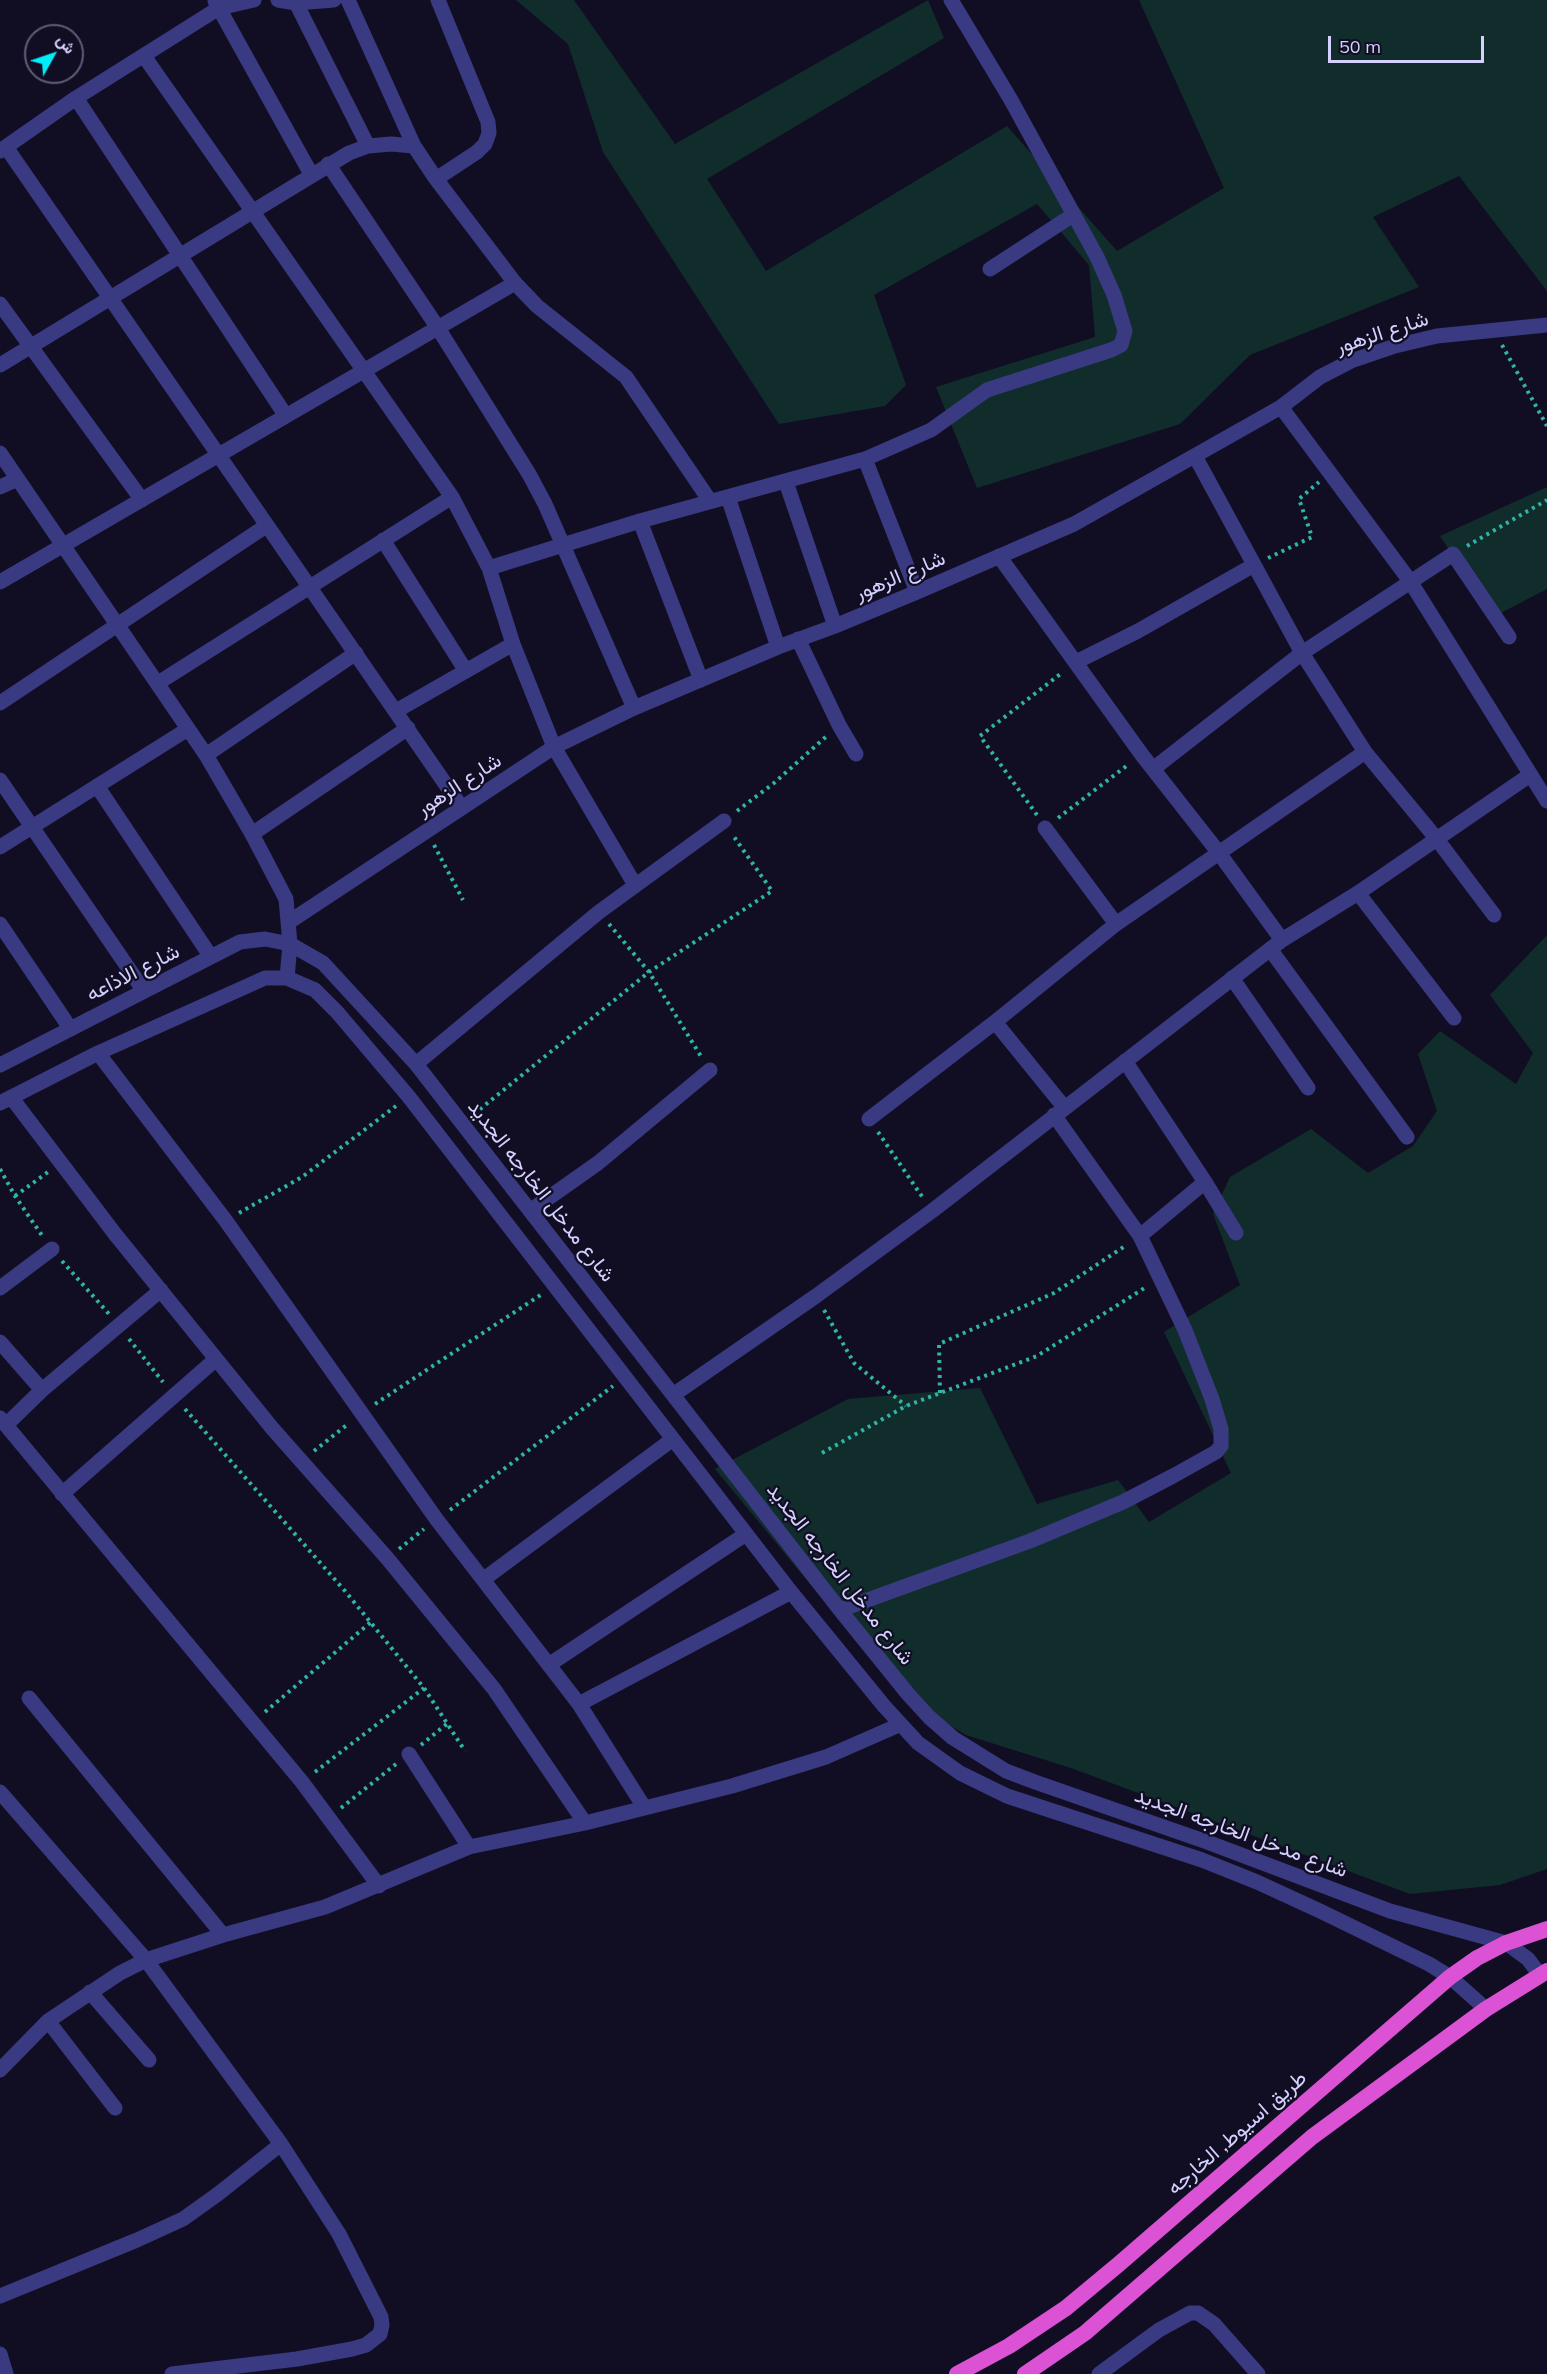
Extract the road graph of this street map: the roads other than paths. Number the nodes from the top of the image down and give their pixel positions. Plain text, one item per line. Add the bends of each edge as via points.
1 (254, 0) edge
2 (278, 0) edge
3 (334, 0) edge
4 (348, 0) edge
5 (438, 0) edge
6 (951, 0) edge
7 (296, 3) junction
8 (217, 4) edge
9 (144, 56) junction
10 (76, 98) junction
11 (368, 146) junction
12 (414, 146) junction
13 (3, 149) edge
14 (328, 164) junction
15 (311, 174) junction
16 (435, 179) junction
17 (252, 210) junction
18 (1073, 215) junction
19 (179, 254) junction
20 (990, 269) dead end
21 (515, 283) junction
22 (110, 297) junction
23 (0, 304) edge
24 (1547, 325) edge
25 (438, 328) junction
26 (31, 346) junction
27 (0, 365) edge
28 (364, 370) junction
29 (1281, 407) junction
30 (286, 416) junction
31 (0, 453) edge
32 (218, 455) junction
33 (1195, 456) junction
34 (865, 459) junction
35 (18, 479) junction
36 (786, 482) junction
37 (0, 487) edge
38 (452, 497) junction
39 (728, 497) junction
40 (142, 500) junction
41 (710, 501) junction
42 (640, 521) junction
43 (266, 526) junction
44 (383, 540) junction
45 (63, 545) junction
46 (563, 545) junction
47 (999, 556) junction
48 (1254, 565) junction
49 (489, 568) junction
50 (1410, 581) junction
51 (0, 582) edge
52 (310, 587) junction
53 (917, 592) junction
54 (118, 624) junction
55 (835, 626) junction
56 (1509, 637) dead end
57 (798, 639) junction
58 (513, 644) junction
59 (778, 646) junction
60 (356, 653) junction
61 (1302, 653) junction
62 (1076, 662) junction
63 (466, 671) junction
64 (701, 680) junction
65 (158, 683) junction
66 (0, 703) edge
67 (634, 708) junction
68 (396, 711) junction
69 (408, 728) junction
70 (188, 729) junction
71 (554, 747) junction
72 (1365, 752) junction
73 (856, 754) dead end
74 (206, 755) junction
75 (1153, 769) junction
76 (1530, 775) junction
77 (0, 780) edge
78 (97, 786) junction
79 (1547, 801) edge
80 (462, 808) junction
81 (724, 821) road end
82 (32, 827) junction
83 (1045, 828) road end
84 (252, 834) junction
85 (1436, 838) junction
86 (0, 847) edge
87 (1219, 853) junction
88 (635, 885) junction
89 (1358, 893) junction
90 (1494, 915) dead end
91 (289, 922) junction
92 (0, 924) edge
93 (1116, 924) junction
94 (290, 944) junction
95 (1276, 945) junction
96 (211, 957) junction
97 (287, 978) junction
98 (1232, 978) junction
99 (144, 991) junction
100 (1454, 1018) dead end
101 (995, 1022) junction
102 (70, 1028) junction
103 (98, 1053) junction
104 (1125, 1061) junction
105 (416, 1064) junction
106 (0, 1065) edge
107 (710, 1070) road end
108 (1308, 1088) dead end
109 (6, 1100) edge
110 (1059, 1111) junction
111 (869, 1119) road end
112 (1407, 1137) dead end
113 (1205, 1182) junction
114 (530, 1211) junction
115 (1236, 1233) dead end
116 (1140, 1236) junction
117 (52, 1250) road end
118 (0, 1288) edge
119 (161, 1290) junction
120 (0, 1342) edge
121 (216, 1359) junction
122 (42, 1390) junction
123 (673, 1395) junction
124 (3, 1422) edge
125 (673, 1439) junction
126 (62, 1494) junction
127 (746, 1534) junction
128 (484, 1579) junction
129 (791, 1592) junction
130 (840, 1610) junction
131 (549, 1664) junction
132 (29, 1698) dead end
133 (579, 1704) junction
134 (899, 1725) junction
135 (409, 1754) road end
136 (0, 1792) edge
137 (644, 1808) junction
138 (585, 1823) junction
139 (469, 1847) junction
140 (379, 1886) junction
141 (1329, 1887) junction
142 (1320, 1911) junction
143 (1547, 1929) edge
144 (223, 1935) junction
145 (1506, 1943) junction
146 (146, 1960) junction
147 (1543, 1973) edge
148 (1450, 1977) junction
149 (90, 1992) junction
150 (1485, 2009) junction
151 (48, 2021) junction
152 (149, 2060) dead end
153 (0, 2070) edge
154 (116, 2108) dead end
155 (281, 2144) junction
156 (0, 2296) edge
157 (0, 2354) edge
158 (6, 2374) edge
159 (172, 2374) edge
160 (957, 2374) edge
161 (1025, 2374) edge
162 (1099, 2374) edge
163 (1258, 2374) edge

1 - 8 street
2 - 7 street
3 - 7 street
4 - 12 street
5 - 16 street via 488,122 489,133 477,152
6 - 18 street
7 - 11 street
8 - 9 street
8 - 15 street
9 - 10 street
9 - 17 street
10 - 13 street
10 - 19 street
11 - 12 street
11 - 14 street
12 - 16 street
13 - 22 street
14 - 15 street
14 - 25 street
15 - 17 street
16 - 21 street
17 - 19 street
17 - 28 street
18 - 20 street
18 - 34 street via 1114,295 1125,331 1121,345 987,390 931,430
19 - 22 street
19 - 30 street
21 - 25 street
21 - 41 street via 537,306 626,377
22 - 26 street
22 - 32 street
23 - 26 street
24 - 29 street, شارع الزهور via 1437,336 1395,346 1320,377
25 - 28 street
25 - 46 street via 529,474
26 - 27 street
26 - 40 street
28 - 30 street
28 - 38 street
29 - 33 street, شارع الزهور
29 - 50 street
30 - 32 street
31 - 35 street
32 - 40 street
32 - 43 street
33 - 47 street, شارع الزهور via 1074,524
33 - 48 street
34 - 36 street
34 - 53 street
35 - 37 street
35 - 45 street
36 - 39 street
36 - 55 street
38 - 44 street
38 - 49 street
39 - 41 street
39 - 59 street
40 - 45 street
41 - 42 street
42 - 46 street
42 - 64 street
43 - 52 street
43 - 54 street
44 - 52 street
44 - 63 street
45 - 51 street
45 - 54 street
46 - 49 street
46 - 67 street
47 - 53 street, شارع الزهور
47 - 62 street
48 - 61 street
48 - 62 street
49 - 58 street
50 - 56 street via 1453,554
50 - 61 street
50 - 76 street
52 - 60 street
52 - 65 street
53 - 55 street, شارع الزهور
54 - 65 street
54 - 66 street
55 - 57 street, شارع الزهور
57 - 59 street, شارع الزهور
57 - 73 street
58 - 63 street
58 - 71 street
59 - 64 street, شارع الزهور
60 - 68 street
60 - 74 street
61 - 72 street
61 - 75 street
62 - 75 street
63 - 68 street
64 - 67 street, شارع الزهور
65 - 70 street
67 - 71 street, شارع الزهور
68 - 69 street
69 - 80 street
69 - 84 street
70 - 74 street
70 - 78 street
71 - 80 street, شارع الزهور
71 - 88 street
72 - 85 street
72 - 87 street
74 - 84 street
75 - 87 street
76 - 79 street
76 - 85 street
77 - 82 street
78 - 82 street
78 - 96 street
80 - 91 street, شارع الزهور
81 - 88 street
82 - 86 street
82 - 99 street
83 - 93 street
84 - 91 street via 286,899
85 - 89 street
85 - 90 street
87 - 93 street
87 - 95 street
88 - 105 street
89 - 95 street
89 - 100 street
91 - 94 street
92 - 102 street
93 - 101 street
94 - 96 street, شارع الاذاعه via 265,939 240,942
94 - 97 street
94 - 105 street, شارع مدخل الخارجه الجديد via 323,963
95 - 98 street
95 - 112 street
96 - 99 street, شارع الاذاعه
97 - 103 street via 265,978 245,985
97 - 125 street, شارع مدخل الخارجه الجديد via 315,990 409,1097
98 - 104 street
98 - 108 street
99 - 102 street, شارع الاذاعه
101 - 110 street
101 - 111 street
102 - 106 street, شارع الاذاعه
103 - 109 street
103 - 128 street via 226,1221 437,1520
104 - 110 street
104 - 113 street
105 - 114 street, شارع مدخل الخارجه الجديد
107 - 114 street via 598,1163
109 - 119 street
110 - 116 street
110 - 123 street via 932,1211
113 - 115 street
113 - 116 street
114 - 123 street, شارع مدخل الخارجه الجديد
116 - 130 street via 1212,1398 1223,1441 1216,1452 1123,1502 1030,1541
117 - 118 street
119 - 121 street
119 - 122 street
120 - 122 street
121 - 126 street
121 - 138 street via 494,1689
122 - 124 street
123 - 130 street, شارع مدخل الخارجه الجديد
124 - 126 street
125 - 127 street, شارع مدخل الخارجه الجديد
125 - 128 street
126 - 140 street via 302,1782
127 - 129 street, شارع مدخل الخارجه الجديد
127 - 131 street
128 - 131 street
129 - 133 street
129 - 134 street, شارع مدخل الخارجه الجديد
130 - 141 street, شارع مدخل الخارجه الجديد via 929,1717 978,1756 1035,1782
131 - 133 street
132 - 144 street
133 - 137 street
134 - 137 street via 826,1757
134 - 142 street, شارع مدخل الخارجه الجديد via 938,1759 991,1789 1202,1860
135 - 139 street
136 - 146 street
137 - 138 street
138 - 139 street
139 - 140 street
140 - 144 street
141 - 142 street
141 - 145 street, شارع مدخل الخارجه الجديد via 1413,1919
142 - 148 street, شارع مدخل الخارجه الجديد
143 - 145 highway, طريق اسيوط, الخارجه
144 - 146 street
145 - 147 street, شارع مدخل الخارجه الجديد
145 - 148 highway, طريق اسيوط, الخارجه
146 - 149 street
146 - 155 street
147 - 150 highway
148 - 150 street, شارع مدخل الخارجه الجديد
148 - 160 highway, طريق اسيوط, الخارجه via 1119,2265 1009,2346
149 - 151 street
149 - 152 street
150 - 161 highway via 1312,2137 1085,2333
151 - 153 street
151 - 154 street
155 - 156 street via 183,2219
155 - 159 street via 344,2244 381,2317 380,2334 366,2345 352,2349
157 - 158 street
162 - 163 street via 1159,2330 1190,2313 1198,2313 1214,2324

